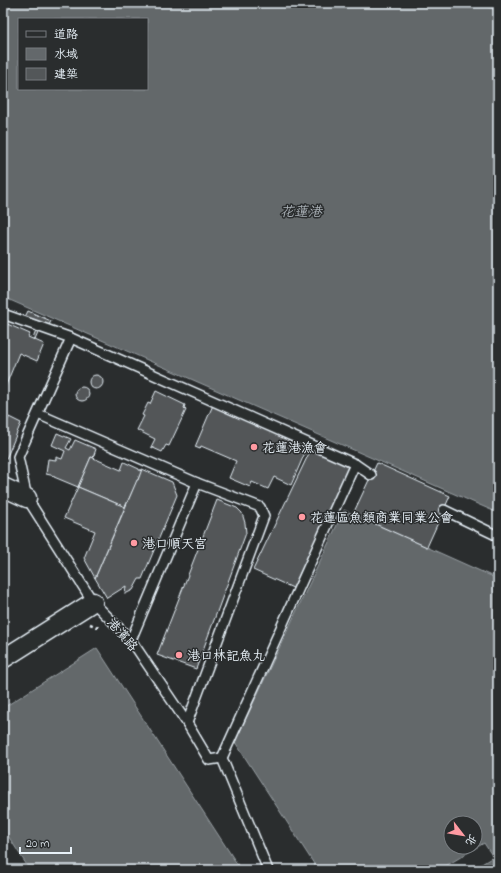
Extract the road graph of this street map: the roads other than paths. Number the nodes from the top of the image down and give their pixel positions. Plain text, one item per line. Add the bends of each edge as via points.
1 (3, 314) edge
2 (71, 338) junction
3 (38, 414) junction
4 (356, 464) junction
5 (371, 475) dead end
6 (197, 483) junction
7 (3, 487) edge
8 (27, 498) junction
9 (444, 510) dead end
10 (498, 536) edge
11 (93, 602) junction
12 (131, 640) junction
13 (3, 660) edge
14 (187, 723) junction
15 (222, 758) junction
16 (268, 870) edge

1 - 2 lane
2 - 3 lane, 港濱路
2 - 4 lane
3 - 6 lane
3 - 8 lane, 港濱路 via 18,457
4 - 5 lane
4 - 15 lane
6 - 12 lane
6 - 14 lane via 260,507 264,516
7 - 8 street
8 - 11 lane, 港濱路
9 - 10 lane
11 - 12 lane, 港濱路
11 - 13 street
12 - 14 lane, 港濱路
14 - 15 lane, 港濱路 via 209,760
15 - 16 lane

